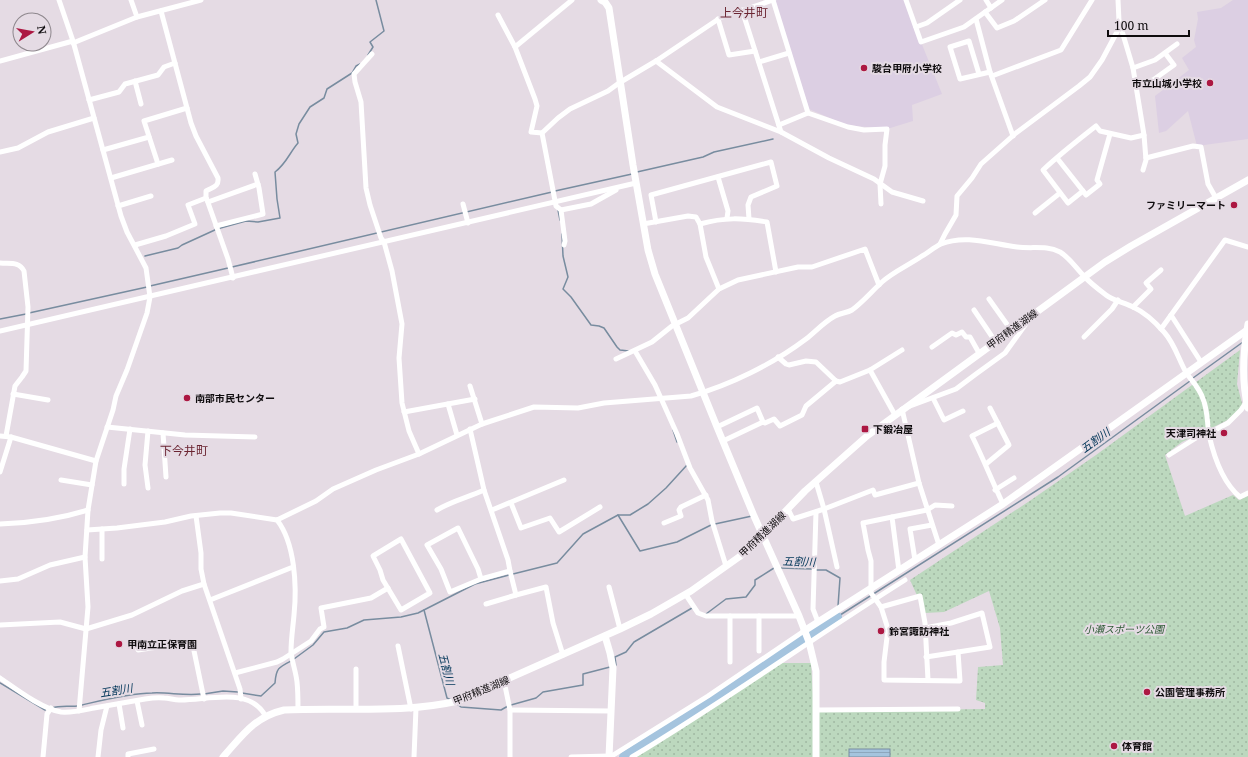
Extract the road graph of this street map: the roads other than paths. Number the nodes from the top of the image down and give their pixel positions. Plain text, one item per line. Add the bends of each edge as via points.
1 (59, 0) edge
2 (131, 0) edge
3 (201, 0) edge
4 (572, 0) edge
5 (601, 0) edge
6 (773, 0) edge
7 (906, 0) edge
8 (960, 0) edge
9 (986, 0) edge
10 (1002, 0) edge
11 (1045, 0) edge
12 (1092, 0) edge
13 (1118, 0) edge
14 (991, 8) junction
15 (742, 10) junction
16 (161, 11) junction
17 (985, 12) junction
18 (498, 15) dead end
19 (138, 17) junction
20 (718, 19) junction
21 (976, 19) junction
22 (1119, 21) junction
23 (916, 27) junction
24 (73, 42) junction
25 (1177, 44) dead end
26 (516, 47) junction
27 (755, 51) junction
28 (789, 53) junction
29 (1165, 53) junction
30 (372, 54) dead end
31 (0, 61) edge
32 (656, 61) junction
33 (759, 62) junction
34 (175, 63) junction
35 (1133, 68) junction
36 (979, 74) junction
37 (991, 74) junction
38 (135, 81) junction
39 (620, 83) junction
40 (1135, 84) junction
41 (89, 100) junction
42 (141, 104) dead end
43 (187, 108) junction
44 (808, 113) junction
45 (94, 118) junction
46 (779, 125) junction
47 (781, 132) junction
48 (542, 133) junction
49 (1110, 134) junction
50 (1144, 135) junction
51 (1013, 136) junction
52 (149, 137) junction
53 (103, 150) junction
54 (0, 152) edge
55 (1057, 158) junction
56 (1146, 158) junction
57 (172, 160) dead end
58 (158, 164) junction
59 (1143, 170) dead end
60 (254, 174) dead end
61 (718, 177) junction
62 (111, 178) junction
63 (636, 180) junction
64 (1248, 180) edge
65 (258, 184) junction
66 (880, 184) junction
67 (623, 187) junction
68 (1083, 191) junction
69 (1060, 193) junction
70 (151, 196) dead end
71 (1216, 198) junction
72 (207, 200) junction
73 (555, 200) junction
74 (923, 202) dead end
75 (463, 204) dead end
76 (881, 204) dead end
77 (118, 206) junction
78 (561, 210) junction
79 (1035, 213) dead end
80 (727, 218) junction
81 (749, 219) junction
82 (467, 221) junction
83 (656, 222) junction
84 (643, 224) junction
85 (700, 224) junction
86 (216, 226) junction
87 (383, 240) junction
88 (940, 244) junction
89 (135, 245) junction
90 (564, 245) dead end
91 (1248, 247) edge
92 (0, 263) edge
93 (1161, 270) dead end
94 (776, 272) junction
95 (232, 276) junction
96 (1084, 277) junction
97 (879, 285) junction
98 (719, 289) junction
99 (150, 295) junction
100 (989, 299) dead end
101 (1118, 300) junction
102 (1133, 307) junction
103 (974, 310) dead end
104 (1033, 314) junction
105 (1171, 315) junction
106 (676, 324) junction
107 (27, 325) junction
108 (1161, 329) junction
109 (1247, 329) edge
110 (1011, 330) junction
111 (0, 331) edge
112 (1084, 337) dead end
113 (995, 341) junction
114 (932, 347) dead end
115 (902, 350) dead end
116 (635, 351) junction
117 (979, 353) junction
118 (778, 357) junction
119 (616, 359) dead end
120 (1201, 362) junction
121 (870, 370) junction
122 (1188, 375) junction
123 (836, 381) junction
124 (470, 386) dead end
125 (704, 393) junction
126 (13, 394) junction
127 (933, 398) junction
128 (475, 399) junction
129 (661, 399) junction
130 (48, 400) dead end
131 (448, 404) junction
132 (1248, 404) edge
133 (990, 408) dead end
134 (902, 409) junction
135 (963, 411) dead end
136 (404, 412) junction
137 (895, 415) junction
138 (763, 422) junction
139 (998, 423) junction
140 (482, 424) junction
141 (107, 427) junction
142 (717, 427) junction
143 (130, 429) junction
144 (470, 429) junction
145 (148, 431) junction
146 (163, 433) junction
147 (1209, 433) junction
148 (457, 435) junction
149 (5, 436) edge
150 (255, 437) dead end
151 (723, 441) junction
152 (419, 454) junction
153 (1169, 455) dead end
154 (96, 461) junction
155 (986, 464) junction
156 (0, 472) edge
157 (166, 478) dead end
158 (1014, 478) dead end
159 (61, 480) dead end
160 (564, 480) dead end
161 (816, 482) junction
162 (919, 483) junction
163 (124, 484) dead end
164 (92, 485) junction
165 (148, 488) dead end
166 (484, 490) junction
167 (995, 490) junction
168 (1248, 493) edge
169 (706, 495) junction
170 (511, 503) junction
171 (1003, 504) junction
172 (952, 506) dead end
173 (600, 507) dead end
174 (788, 509) junction
175 (824, 509) junction
176 (88, 510) junction
177 (437, 510) dead end
178 (492, 510) junction
179 (927, 510) junction
180 (816, 512) junction
181 (196, 516) junction
182 (892, 517) junction
183 (276, 520) junction
184 (664, 523) dead end
185 (0, 524) edge
186 (932, 524) junction
187 (87, 530) junction
188 (102, 530) junction
189 (762, 534) junction
190 (939, 545) junction
191 (85, 557) junction
192 (102, 559) dead end
193 (915, 560) junction
194 (726, 566) junction
195 (294, 567) junction
196 (837, 567) dead end
197 (510, 570) junction
198 (899, 571) junction
199 (480, 579) junction
200 (905, 580) dead end
201 (0, 581) edge
202 (204, 584) junction
203 (608, 587) dead end
204 (388, 588) junction
205 (873, 594) junction
206 (516, 595) junction
207 (686, 595) junction
208 (210, 600) junction
209 (486, 604) dead end
210 (881, 607) junction
211 (730, 616) junction
212 (759, 616) junction
213 (799, 616) junction
214 (818, 622) junction
215 (0, 625) edge
216 (925, 628) junction
217 (86, 629) junction
218 (620, 629) junction
219 (604, 636) junction
220 (807, 636) junction
221 (398, 646) dead end
222 (138, 650) dead end
223 (759, 652) dead end
224 (958, 652) junction
225 (291, 654) junction
226 (563, 655) junction
227 (926, 657) junction
228 (730, 662) dead end
229 (356, 669) dead end
230 (235, 673) junction
231 (0, 678) edge
232 (928, 680) junction
233 (504, 681) junction
234 (708, 696) junction
235 (204, 699) junction
236 (241, 699) junction
237 (137, 700) junction
238 (119, 704) junction
239 (107, 706) junction
240 (714, 706) junction
241 (51, 708) junction
242 (356, 708) junction
243 (414, 708) junction
244 (958, 709) dead end
245 (298, 710) junction
246 (510, 710) junction
247 (817, 710) junction
248 (79, 711) junction
249 (611, 711) junction
250 (266, 717) junction
251 (142, 725) dead end
252 (123, 728) dead end
253 (154, 749) dead end
254 (43, 757) edge
255 (98, 757) edge
256 (128, 757) edge
257 (223, 757) edge
258 (414, 757) edge
259 (510, 757) edge
260 (570, 757) edge
261 (610, 757) edge
262 (632, 757) edge
263 (816, 757) edge

1 - 24 street
2 - 19 street
3 - 16 street
4 - 26 street
5 - 39 street via 609,8
6 - 15 street
6 - 28 street
7 - 23 street
8 - 23 street via 927,23
9 - 14 street
10 - 14 street
11 - 17 street via 1014,21 997,28
12 - 37 street via 1061,50
13 - 22 street
14 - 17 street
15 - 20 street
15 - 27 street
16 - 19 street
16 - 34 street
17 - 21 street
18 - 26 street
19 - 24 street
20 - 27 street via 729,55
20 - 32 street
21 - 23 street via 964,28 921,42
21 - 37 street
22 - 35 street
22 - 51 street via 1112,42 1090,76
24 - 31 street
24 - 41 street
25 - 29 street
26 - 48 street via 537,106 531,132
27 - 33 street
28 - 33 street
28 - 44 street
29 - 35 street via 1155,60
29 - 40 street via 1174,65 1153,80
30 - 87 street via 354,74 361,102 366,188
32 - 39 street
32 - 47 street via 717,107
33 - 46 street
34 - 38 street via 164,67 158,75
34 - 43 street
35 - 40 street
36 - 36 street via 969,41 950,47 960,79
36 - 37 street
37 - 51 street
38 - 41 street via 125,84 119,92
38 - 42 street
39 - 48 street via 570,110
39 - 63 street
40 - 50 street
41 - 45 street
43 - 52 street via 144,121
43 - 72 street via 196,136 218,178 217,185 206,191
44 - 46 street
44 - 66 street via 848,127 864,130 887,129 885,166
45 - 53 street
45 - 54 street via 48,132 18,148
46 - 47 street
47 - 66 street
48 - 73 street
49 - 50 street via 1131,138
49 - 55 street via 1100,132 1096,126
49 - 68 street via 1096,180 1100,184 1086,195
50 - 56 street
51 - 88 street via 981,164 957,196 956,215
52 - 53 street
52 - 58 street
53 - 62 street
55 - 68 street
55 - 69 street via 1043,170
56 - 59 street
56 - 71 street via 1193,146 1201,147 1208,184
57 - 58 street
58 - 62 street
60 - 65 street
61 - 80 street via 728,211
61 - 81 street via 771,162 777,186 750,197
61 - 83 street via 650,196
62 - 77 street
63 - 67 street
63 - 84 street
64 - 71 street, 甲府精進湖線
65 - 72 street
65 - 86 street via 263,214
66 - 74 street via 892,192
66 - 76 street
67 - 73 street
67 - 78 street via 591,204
68 - 69 street via 1068,203
69 - 79 street
70 - 77 street
71 - 96 street, 甲府精進湖線 via 1130,246
72 - 86 street
72 - 89 street via 188,205 195,224
73 - 78 street via 556,206
73 - 82 street
75 - 82 street
77 - 89 street via 127,232
78 - 90 street
80 - 81 street
80 - 85 street
81 - 94 street via 767,222
82 - 87 street
83 - 84 street
83 - 85 street via 688,216 696,217
84 - 106 street via 655,274
85 - 98 street via 706,257
86 - 95 street
87 - 95 street
87 - 136 street via 402,324 399,358
88 - 96 street via 972,240 1026,248 1045,247 1068,258
88 - 97 street
89 - 99 street via 146,268
91 - 105 street via 1225,240
92 - 107 street via 22,266 28,307
93 - 102 street via 1146,283 1151,289
94 - 97 street via 812,267 865,250
94 - 98 street via 738,280
95 - 99 street
96 - 101 street via 1108,298
96 - 104 street, 甲府精進湖線
97 - 118 street via 852,309 835,316
98 - 106 street via 688,318
99 - 107 street
99 - 141 street via 147,313
100 - 110 street
101 - 102 street
101 - 112 street
102 - 108 street
103 - 113 street
104 - 110 street, 甲府精進湖線
104 - 127 street via 1004,353 956,389
105 - 108 street
105 - 120 street
106 - 116 street
106 - 125 street
107 - 111 street
107 - 126 street via 26,371 15,386
108 - 122 street via 1171,342
109 - 120 street
109 - 132 street via 1243,368
110 - 113 street, 甲府精進湖線
113 - 117 street, 甲府精進湖線
114 - 117 street via 952,333 956,335 962,332 966,337 970,337
115 - 121 street
116 - 119 street
116 - 129 street
117 - 134 street, 甲府精進湖線
118 - 123 street via 790,365 806,361 816,362
118 - 125 street
120 - 122 street
121 - 123 street via 840,382
121 - 137 street
122 - 147 street via 1203,399
122 - 171 street
123 - 138 street via 806,406 802,415 780,426 774,420
124 - 128 street
125 - 129 street
125 - 142 street
126 - 130 street
126 - 149 street
127 - 134 street
127 - 135 street via 944,420
128 - 131 street
128 - 140 street
129 - 140 street via 604,403 578,408 534,407
129 - 169 street via 690,468
131 - 136 street
131 - 148 street
132 - 147 street via 1228,423
133 - 139 street
134 - 137 street, 甲府精進湖線
134 - 162 street
136 - 152 street
137 - 161 street, 甲府精進湖線 via 849,451
138 - 142 street via 756,408
138 - 151 street
139 - 155 street via 1009,445
139 - 155 street via 972,436
140 - 144 street
141 - 143 street
141 - 154 street
142 - 151 street
143 - 145 street
143 - 163 street
144 - 148 street
144 - 166 street
145 - 146 street
145 - 165 street via 145,465
146 - 150 street via 185,436
146 - 157 street
147 - 153 street
147 - 168 street via 1224,477 1240,497
148 - 152 street
149 - 154 street
149 - 156 street
151 - 189 street
152 - 183 street via 333,489 316,501
154 - 164 street
155 - 167 street
158 - 167 street
159 - 164 street
160 - 170 street
161 - 174 street, 甲府精進湖線
161 - 175 street
162 - 175 street via 875,495 873,490
162 - 179 street
164 - 176 street
166 - 177 street
166 - 178 street
167 - 171 street
169 - 184 street via 680,507 681,516
169 - 194 street
170 - 173 street via 521,528 550,518 559,532
170 - 178 street
171 - 190 street
172 - 179 street via 935,505
174 - 180 street via 793,519
174 - 189 street, 甲府精進湖線
175 - 180 street
175 - 196 street
176 - 185 street via 23,524
176 - 187 street
178 - 197 street
179 - 182 street
179 - 186 street
180 - 214 street via 813,609
181 - 183 street via 231,513
181 - 188 street
181 - 202 street
182 - 198 street
182 - 205 street via 863,524 871,561
183 - 195 street via 287,538
186 - 190 street
186 - 193 street via 910,529
187 - 188 street
187 - 191 street
188 - 192 street
189 - 194 street, 甲府精進湖線 via 752,546
189 - 213 street
190 - 193 street
191 - 201 street via 50,565 18,578
191 - 217 street via 88,607
193 - 198 street
194 - 207 street, 甲府精進湖線
195 - 208 street
195 - 225 street
197 - 199 street
197 - 206 street
198 - 205 street
199 - 199 street via 450,592 427,544 458,528 478,569
200 - 205 street
202 - 208 street
202 - 217 street via 182,590 132,615
203 - 218 street
204 - 204 street via 373,556 401,539 430,593 401,610
204 - 225 street via 371,598 321,608 324,628 320,628 311,640
205 - 210 street
205 - 214 street via 841,607
205 - 220 street
206 - 209 street
206 - 226 street via 546,587
207 - 211 street via 698,613 706,616
207 - 218 street, 甲府精進湖線
208 - 230 street
210 - 216 street via 920,596
210 - 232 street via 888,629 884,680
211 - 212 street
211 - 228 street
212 - 213 street
212 - 223 street
213 - 220 street
214 - 220 street
215 - 217 street via 60,622
216 - 224 street via 982,613 990,647
216 - 227 street
217 - 248 street
218 - 219 street, 甲府精進湖線
219 - 226 street, 甲府精進湖線
219 - 249 street via 613,665
220 - 234 street
220 - 240 street
220 - 247 street via 816,671
221 - 243 street
222 - 235 street via 191,642
224 - 227 street
224 - 232 street via 960,681
225 - 230 street via 277,662
225 - 245 street via 297,681
226 - 233 street, 甲府精進湖線
227 - 232 street
229 - 242 street
230 - 236 street
231 - 241 street
233 - 243 street, 甲府精進湖線 via 458,701
233 - 246 street
234 - 240 street
234 - 261 street
235 - 236 street
235 - 237 street via 177,700 162,697
236 - 250 street via 256,705
237 - 238 street
237 - 251 street
238 - 239 street
238 - 252 street
239 - 248 street
239 - 255 street
240 - 262 street
241 - 248 street via 60,712
241 - 254 street via 47,714
242 - 243 street, 甲府精進湖線
242 - 245 street, 甲府精進湖線
243 - 258 street
244 - 247 street
245 - 250 street, 甲府精進湖線 via 284,710
246 - 249 street
246 - 259 street
247 - 263 street
249 - 261 street
250 - 257 street, 甲府精進湖線 via 252,725
253 - 256 street via 128,754
260 - 261 street

